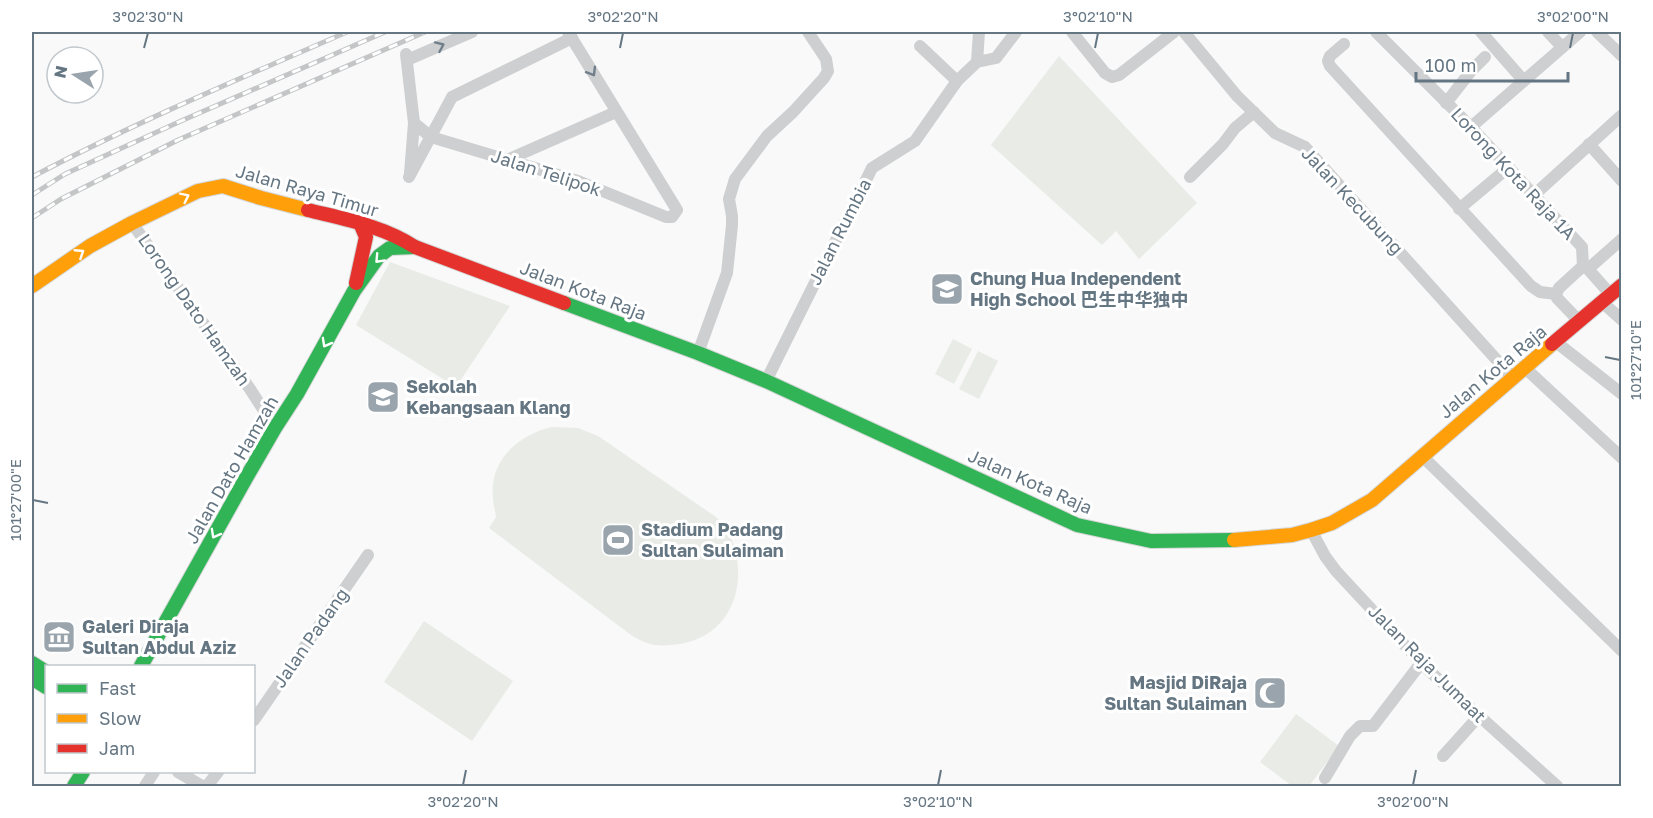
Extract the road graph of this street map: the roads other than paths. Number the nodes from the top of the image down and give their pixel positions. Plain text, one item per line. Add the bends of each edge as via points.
1 (472, 32) edge
2 (808, 32) edge
3 (979, 32) edge
4 (1016, 32) edge
5 (1072, 32) edge
6 (1174, 32) edge
7 (1184, 32) edge
8 (1376, 32) edge
9 (1481, 32) edge
10 (1548, 32) edge
11 (1580, 32) edge
12 (1597, 32) edge
13 (570, 35) edge
14 (1344, 44) dead end
15 (920, 46) dead end
16 (1562, 47) junction
17 (1622, 56) edge
18 (1485, 57) dead end
19 (977, 62) junction
20 (1523, 80) junction
21 (957, 81) junction
22 (1446, 103) junction
23 (616, 112) junction
24 (1254, 112) junction
25 (1622, 115) edge
26 (414, 123) junction
27 (1471, 128) junction
28 (431, 137) junction
29 (1589, 144) junction
30 (508, 159) junction
31 (1509, 167) junction
32 (1620, 176) edge
33 (1190, 177) dead end
34 (1534, 195) junction
35 (1459, 209) junction
36 (132, 223) junction
37 (360, 224) junction
38 (1622, 239) edge
39 (415, 247) junction
40 (1585, 267) junction
41 (32, 286) edge
42 (354, 291) junction
43 (1556, 294) junction
44 (1611, 294) edge
45 (1622, 320) edge
46 (1580, 321) junction
47 (1556, 342) junction
48 (698, 353) junction
49 (1525, 368) junction
50 (1513, 378) junction
51 (766, 381) junction
52 (1622, 394) edge
53 (274, 428) junction
54 (1422, 456) junction
55 (1622, 458) edge
56 (1311, 530) junction
57 (368, 555) dead end
58 (1622, 651) edge
59 (32, 663) edge
60 (1421, 663) junction
61 (142, 665) edge
62 (45, 671) edge
63 (32, 678) edge
64 (45, 686) edge
65 (1479, 716) junction
66 (255, 719) edge
67 (1443, 756) dead end
68 (82, 773) edge
69 (181, 773) edge
70 (217, 773) edge
71 (1325, 778) dead end
72 (74, 786) edge
73 (202, 786) edge
74 (207, 786) edge
75 (1557, 786) edge

26 -> 1 street via 407,57
2 - 48 street via 826,59 828,70 767,136 735,179 729,200 732,225 727,273
3 - 19 street
4 - 19 street, Jalan Rumbia via 996,58
5 - 6 street via 1105,73 1112,76 1119,75
7 - 24 street, Jalan Kecubung
8 - 22 street, Lorong Kota Raja 1A
9 - 20 street
10 - 16 street
11 - 16 street
12 - 17 street
13 -> 23 street
13 - 28 street via 452,97
14 - 35 street via 1330,56 1330,66
15 - 21 street
16 - 20 street
18 - 22 street
19 - 21 street, Jalan Rumbia
20 - 27 street
21 - 51 street, Jalan Rumbia via 915,141 872,168
22 - 27 street, Lorong Kota Raja 1A
23 - 30 street
23 - 30 street, Jalan Telipok via 677,210 672,217
24 - 33 street
24 - 50 street, Jalan Kecubung via 1275,133 1305,147
25 - 29 street
26 - 28 street, Jalan Telipok
26 - 28 street via 410,177
27 - 31 street, Lorong Kota Raja 1A
28 - 30 street, Jalan Telipok
29 - 32 street
29 - 34 street
31 - 34 street, Lorong Kota Raja 1A
31 - 35 street
34 - 40 street, Lorong Kota Raja 1A via 1582,248
35 - 43 street via 1531,286
36 -> 37 main road, Jalan Raya Timur via 198,191 223,186
41 -> 36 main road, Jalan Raya Timur
36 - 53 street, Lorong Dato Hamzah
37 - 39 main road, Jalan Raya Timur via 400,237
37 - 42 main road via 366,237
38 - 40 street
39 -> 42 main road via 390,248 379,255
39 - 48 main road, Jalan Kota Raja
40 - 43 street
40 - 44 street, Lorong Kota Raja 1A
42 -> 53 main road, Jalan Dato Hamzah
43 - 46 street
44 - 45 street, Lorong Kota Raja 1A
44 - 46 main road, Jalan Kota Raja
46 - 47 main road, Jalan Kota Raja
47 - 49 main road, Jalan Kota Raja
47 - 52 street
48 - 51 main road, Jalan Kota Raja
49 - 50 main road, Jalan Kota Raja
49 - 55 street
50 - 54 main road, Jalan Kota Raja
51 - 56 main road, Jalan Kota Raja via 1077,525 1151,541 1215,541
53 -> 61 main road, Jalan Dato Hamzah
54 - 56 main road, Jalan Kota Raja via 1372,500
54 - 58 street
56 - 60 street, Jalan Raja Jumaat via 1336,571
57 - 66 street, Jalan Padang
59 - 62 main road
60 - 65 street, Jalan Raja Jumaat
60 - 71 street via 1373,726 1360,726 1350,736
63 - 64 main road
65 - 67 street
65 - 75 street, Jalan Raja Jumaat
68 - 72 main road
69 - 73 street
70 - 74 street

